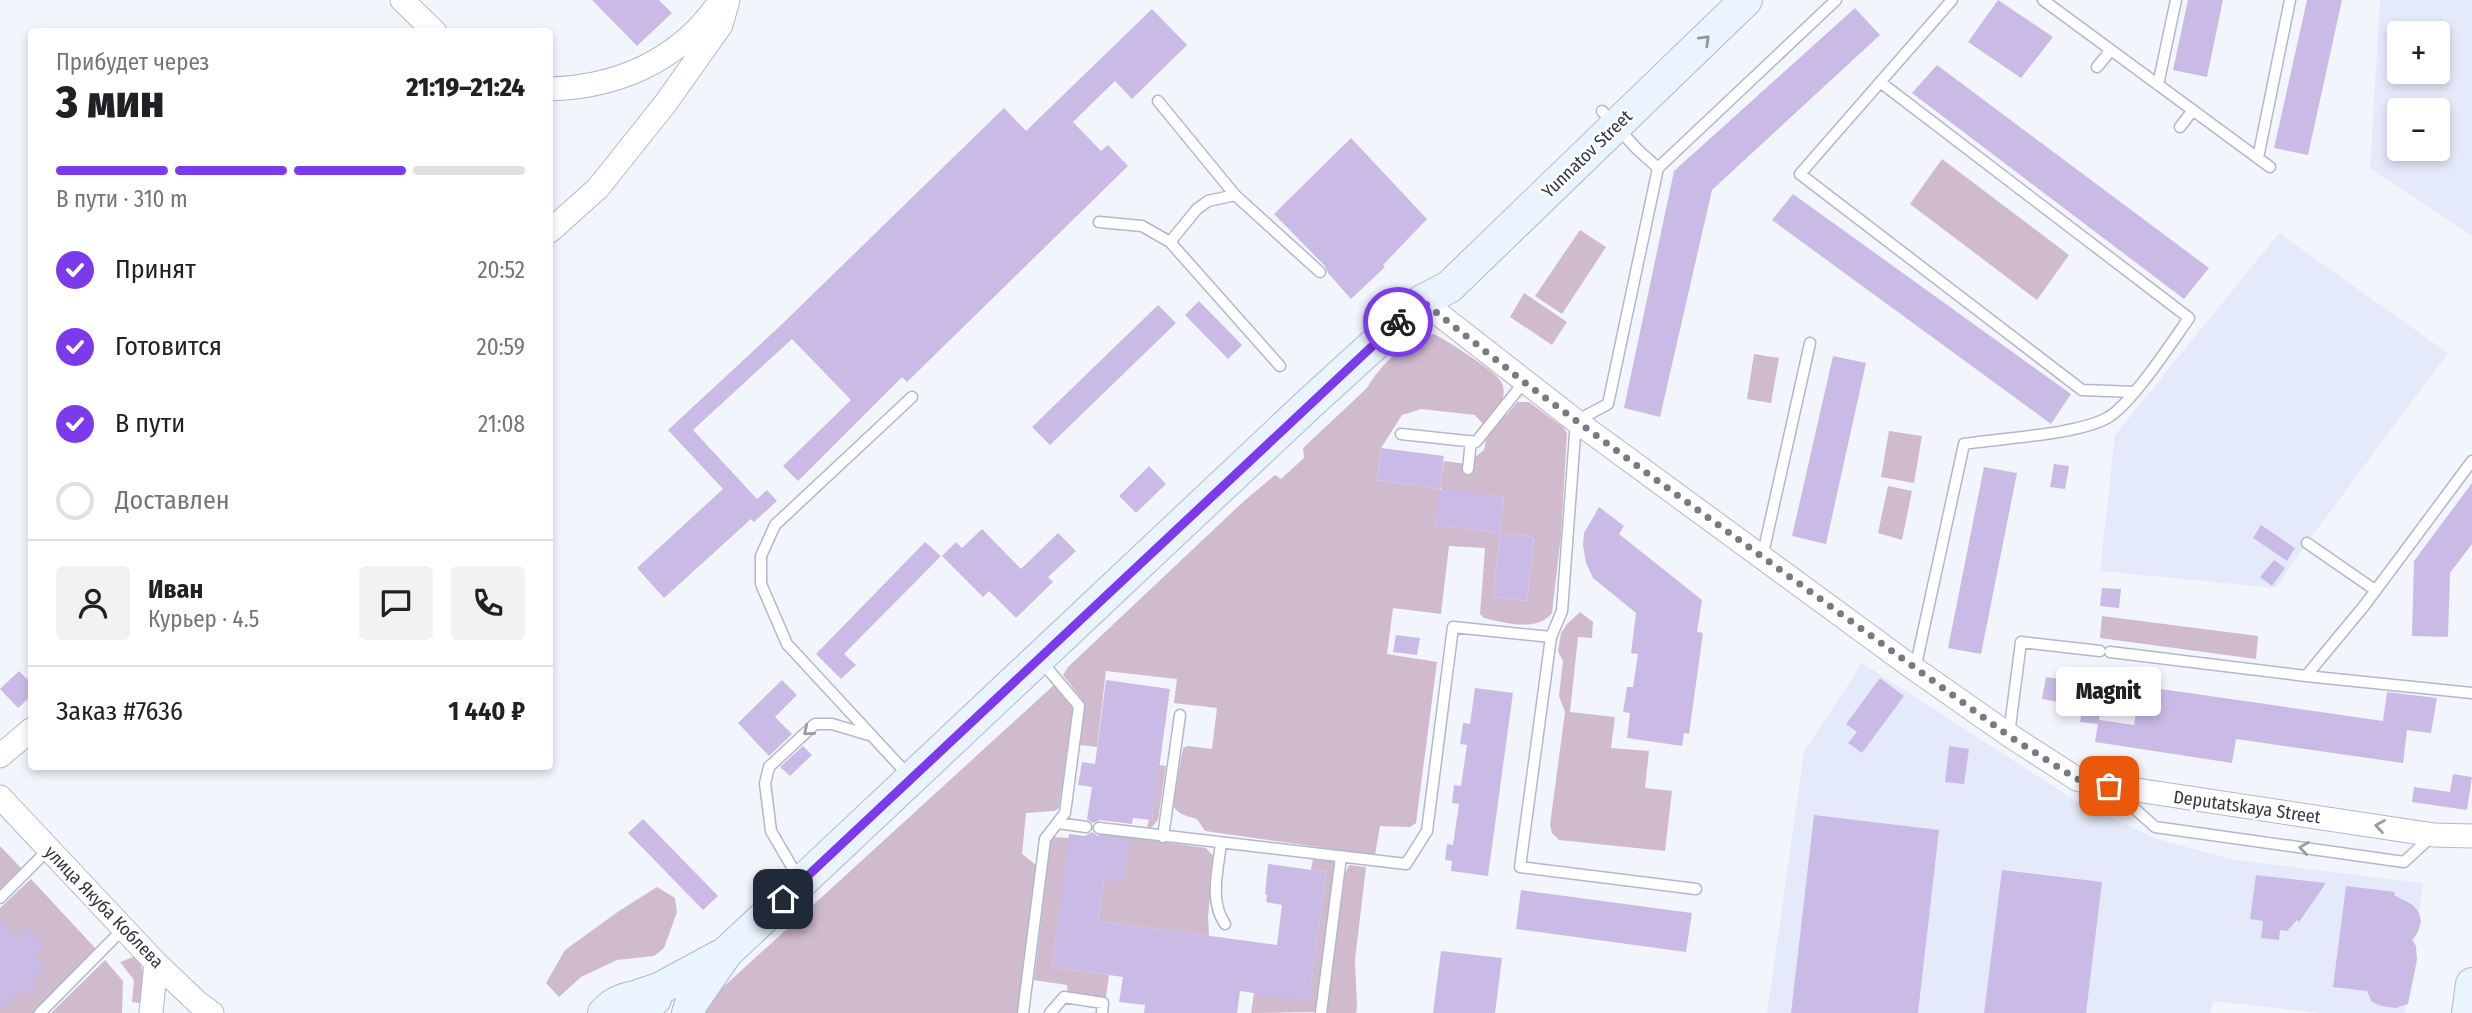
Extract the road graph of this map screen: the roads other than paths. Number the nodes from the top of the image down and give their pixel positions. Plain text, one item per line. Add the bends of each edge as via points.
1 (402, 0) edge
2 (722, 0) edge
3 (728, 0) edge
4 (1716, 0) edge
5 (1746, 0) edge
6 (1836, 0) edge
7 (1952, 0) edge
8 (2043, 0) edge
9 (2176, 0) edge
10 (2290, 0) edge
11 (2057, 5) edge
12 (431, 28) edge
13 (2110, 50) junction
14 (2097, 67) dead end
15 (1880, 82) junction
16 (2158, 85) junction
17 (553, 89) edge
18 (1158, 101) dead end
19 (2193, 110) junction
20 (1609, 118) junction
21 (2180, 127) dead end
22 (2258, 158) junction
23 (2270, 167) dead end
24 (1658, 168) junction
25 (1235, 195) junction
26 (1099, 222) dead end
27 (553, 228) edge
28 (1170, 242) junction
29 (1320, 272) dead end
30 (1422, 301) junction
31 (1810, 343) dead end
32 (1280, 366) dead end
33 (1524, 382) junction
34 (2135, 392) junction
35 (912, 397) dead end
36 (1576, 421) junction
37 (1401, 434) dead end
38 (1471, 441) junction
39 (2472, 460) edge
40 (1468, 469) dead end
41 (2307, 543) dead end
42 (1762, 558) junction
43 (2375, 590) junction
44 (1551, 637) junction
45 (1040, 660) junction
46 (1915, 668) junction
47 (2306, 677) junction
48 (2472, 693) edge
49 (1180, 715) dead end
50 (28, 732) edge
51 (872, 736) junction
52 (2009, 736) junction
53 (0, 756) edge
54 (912, 779) junction
55 (2109, 786) junction
56 (0, 797) edge
57 (1058, 823) junction
58 (1086, 827) dead end
59 (1100, 828) dead end
60 (2434, 835) junction
61 (2472, 836) edge
62 (1163, 837) junction
63 (1221, 843) junction
64 (49, 849) junction
65 (1341, 856) junction
66 (802, 882) junction
67 (1696, 889) dead end
68 (0, 898) edge
69 (1224, 924) dead end
70 (124, 928) junction
71 (727, 952) junction
72 (156, 963) junction
73 (2472, 984) edge
74 (635, 998) junction
75 (40, 1013) edge
76 (151, 1013) edge
77 (212, 1013) edge
78 (604, 1013) edge
79 (677, 1013) edge
80 (688, 1013) edge
81 (1023, 1013) edge
82 (1050, 1013) edge
83 (1101, 1013) edge
84 (1321, 1013) edge
85 (2468, 1013) edge

1 - 12 street
2 - 17 street via 701,28 666,57 619,77
3 - 27 street via 721,25 665,104 598,188
4 - 20 main road, Yunnatov Street
20 -> 5 main road, Yunnatov Street
6 - 24 lane
7 - 15 lane
8 - 11 lane
9 - 16 lane
10 - 22 lane
11 - 13 lane
13 - 14 lane
13 - 16 lane
15 - 34 lane via 2189,318
15 - 34 lane via 1800,174 2082,390
16 - 19 lane
18 - 25 lane
19 - 21 lane
19 - 22 lane
20 - 24 lane
20 - 30 main road, Yunnatov Street via 1449,287
22 - 23 lane
24 - 36 lane via 1608,404
25 - 28 lane via 1208,201
25 - 29 lane
26 - 28 lane via 1142,226
28 - 32 lane
30 - 33 street, Deputatskaya Street
30 - 45 main road, Yunnatov Street
31 - 42 lane
33 - 36 street, Deputatskaya Street
33 - 38 lane via 1476,442
34 - 46 lane via 2110,417 2085,427 1964,444
35 - 51 lane via 775,526 761,556 761,584 787,644
36 - 42 street, Deputatskaya Street
36 - 44 lane via 1562,611
37 - 38 lane
38 - 40 lane
39 - 43 lane
41 - 43 lane
42 - 46 street, Deputatskaya Street
43 - 47 lane
44 - 65 lane via 1453,627 1427,831 1406,864
44 - 67 lane via 1520,867
45 - 54 main road, Yunnatov Street
45 - 57 lane via 1079,706 1065,813
46 - 52 street, Deputatskaya Street
47 - 48 lane
47 - 52 lane via 2021,642
49 - 62 lane
50 - 53 street
51 - 54 lane
51 -> 66 lane via 832,724 815,724 769,767 765,783 771,831
52 - 55 street, Deputatskaya Street via 2077,779
54 - 66 main road, Yunnatov Street
60 -> 55 street, Deputatskaya Street
60 -> 55 lane via 2404,862 2155,827
56 - 64 street, улица Якуба Коблева
57 - 58 lane
57 - 81 lane via 1045,839
59 - 62 lane
60 - 61 street, Deputatskaya Street
62 - 63 lane
63 - 65 lane
63 - 69 lane via 1215,901
64 - 68 lane
64 - 70 street, улица Якуба Коблева
65 - 84 lane
66 - 71 main road, Yunnatov Street
70 - 72 street, улица Якуба Коблева
70 - 75 lane
71 - 74 main road, Yunnatov Street
71 - 80 main road, Yunnatov Street
72 - 76 street
72 - 77 street, улица Якуба Коблева
73 - 85 main road
74 - 78 main road, Yunnatov Street
74 - 79 main road via 658,1000
82 - 83 lane via 1064,997 1102,1003

